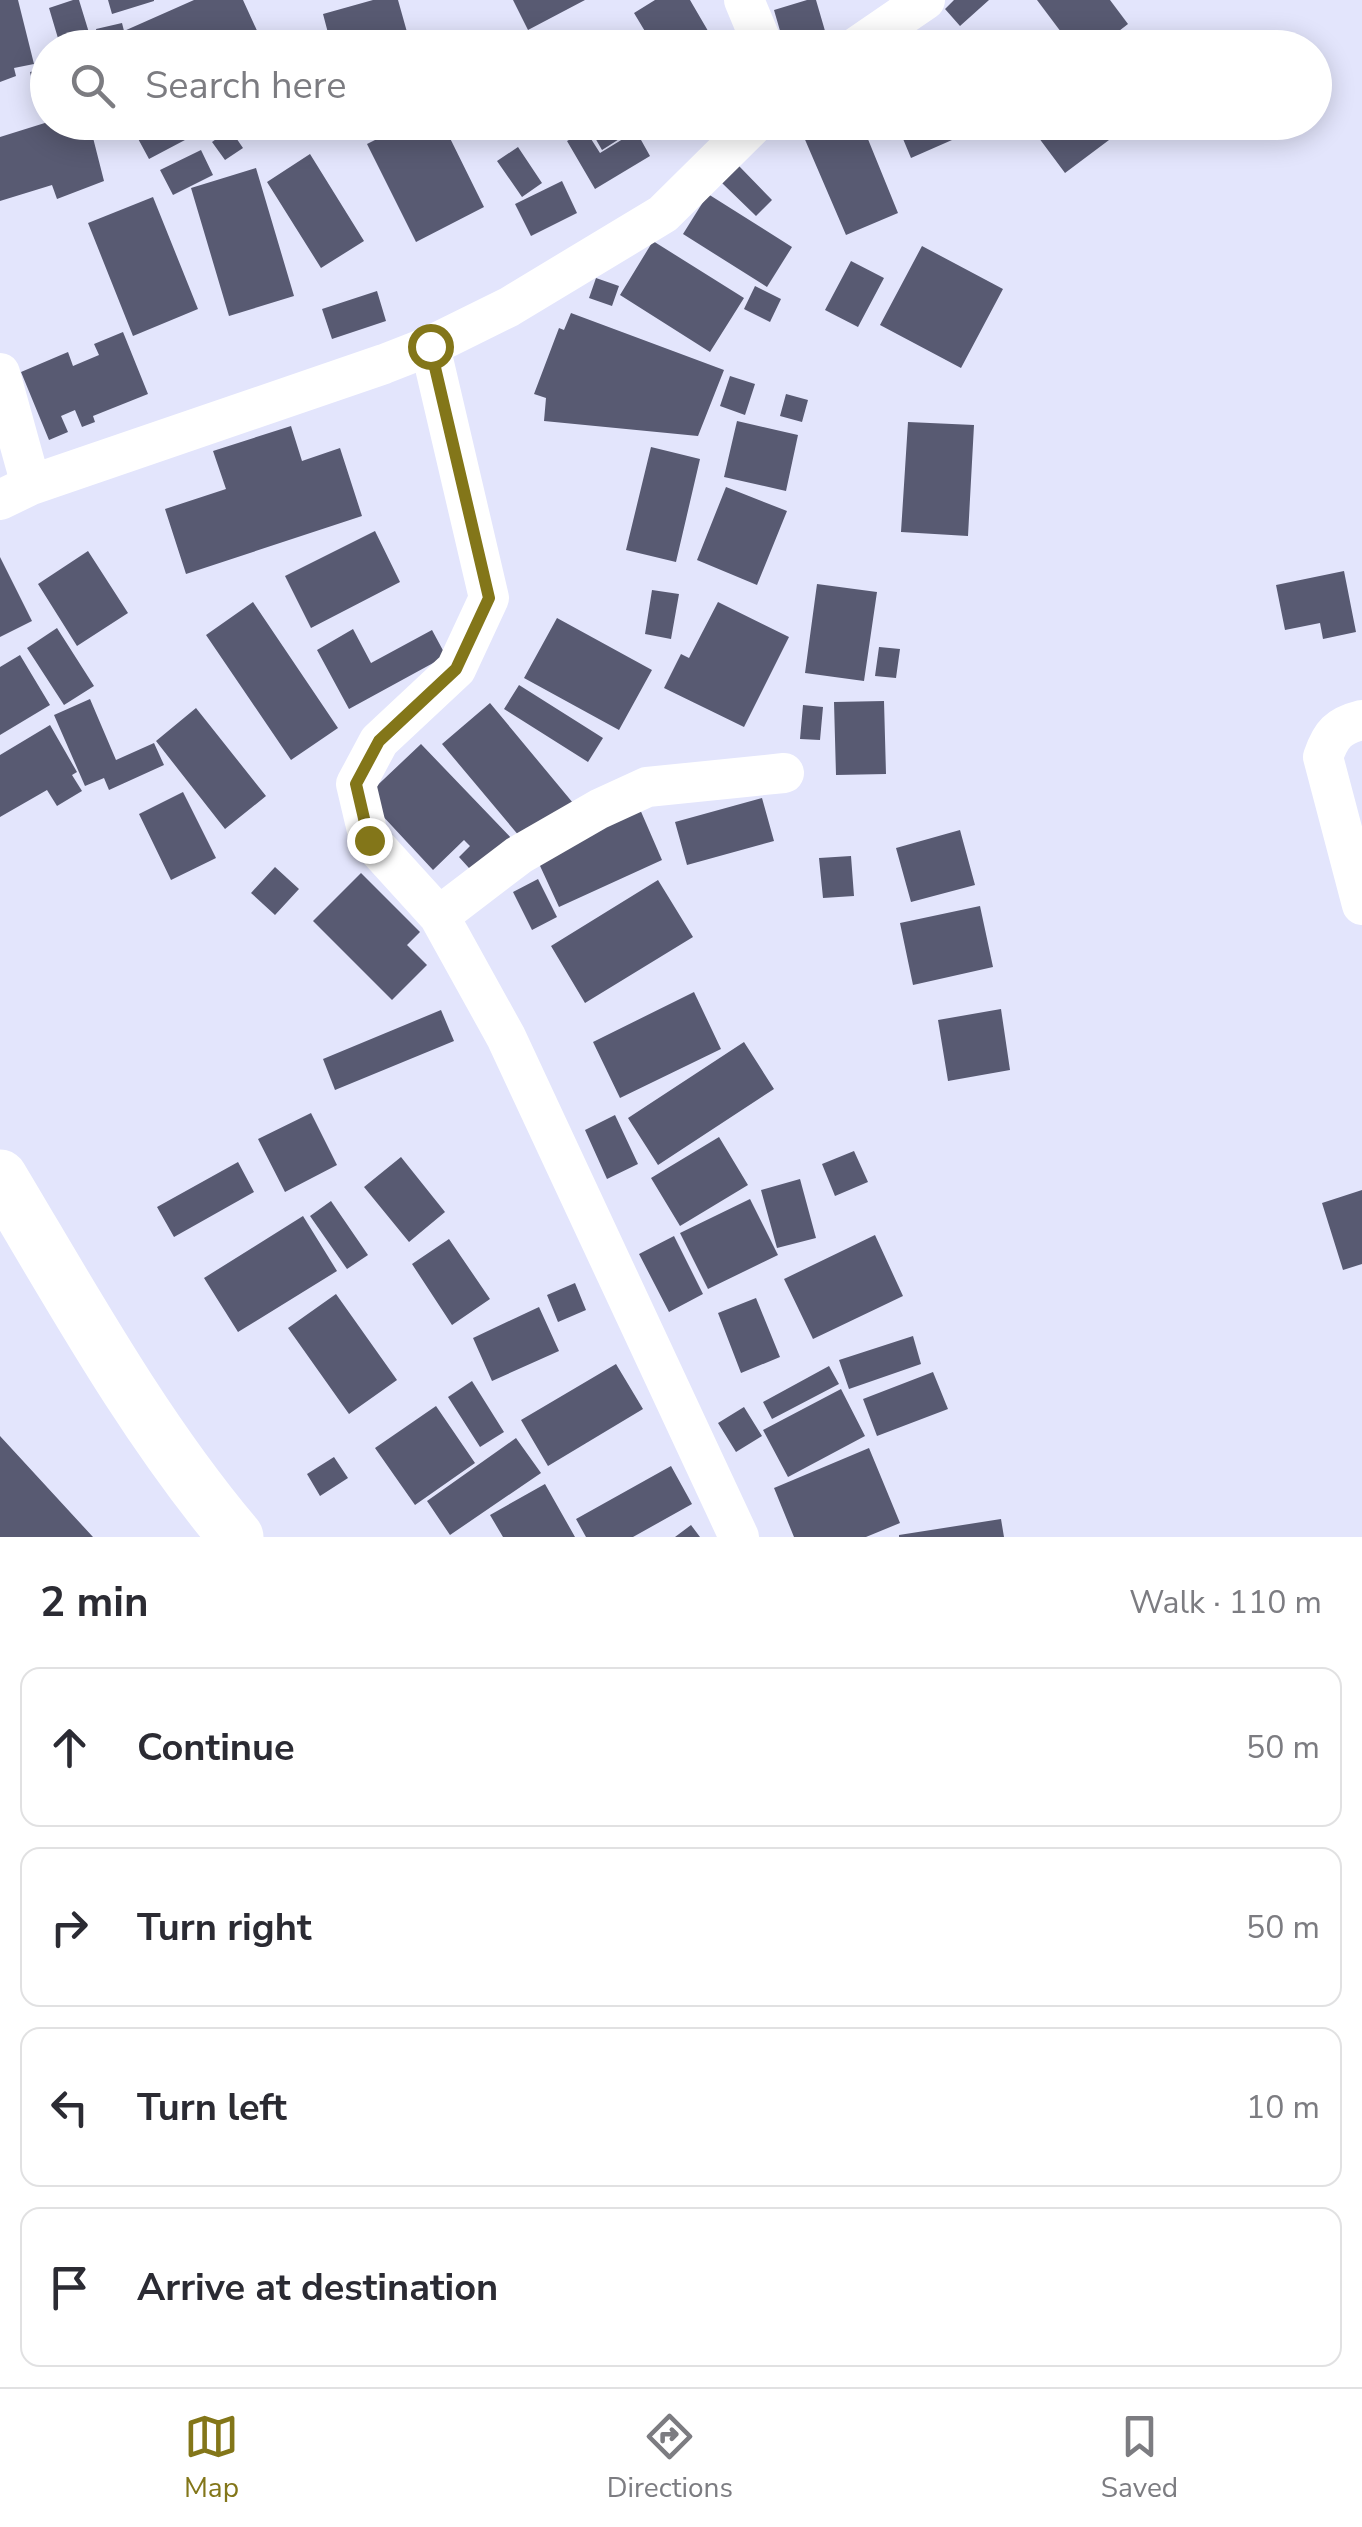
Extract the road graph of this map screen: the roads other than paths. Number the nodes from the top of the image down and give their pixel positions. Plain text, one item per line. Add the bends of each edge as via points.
1 (744, 0) edge
2 (925, 0) edge
3 (756, 30) edge
4 (881, 30) edge
5 (738, 140) edge
6 (430, 346) junction
7 (0, 374) edge
8 (15, 492) edge
9 (1362, 720) edge
10 (784, 773) dead end
11 (1362, 905) edge
12 (438, 916) junction
13 (0, 1178) edge
14 (236, 1537) edge
15 (739, 1537) edge

1 - 3 street
2 - 4 street
5 - 6 street via 663,214 509,307
6 - 8 street
6 - 12 street via 489,598 456,669 379,741 356,784 369,840
7 - 8 street
9 - 11 street via 1340,726 1323,756
10 - 12 street via 647,787 519,856
12 - 15 street via 506,1037
13 - 14 main road via 199,1493

